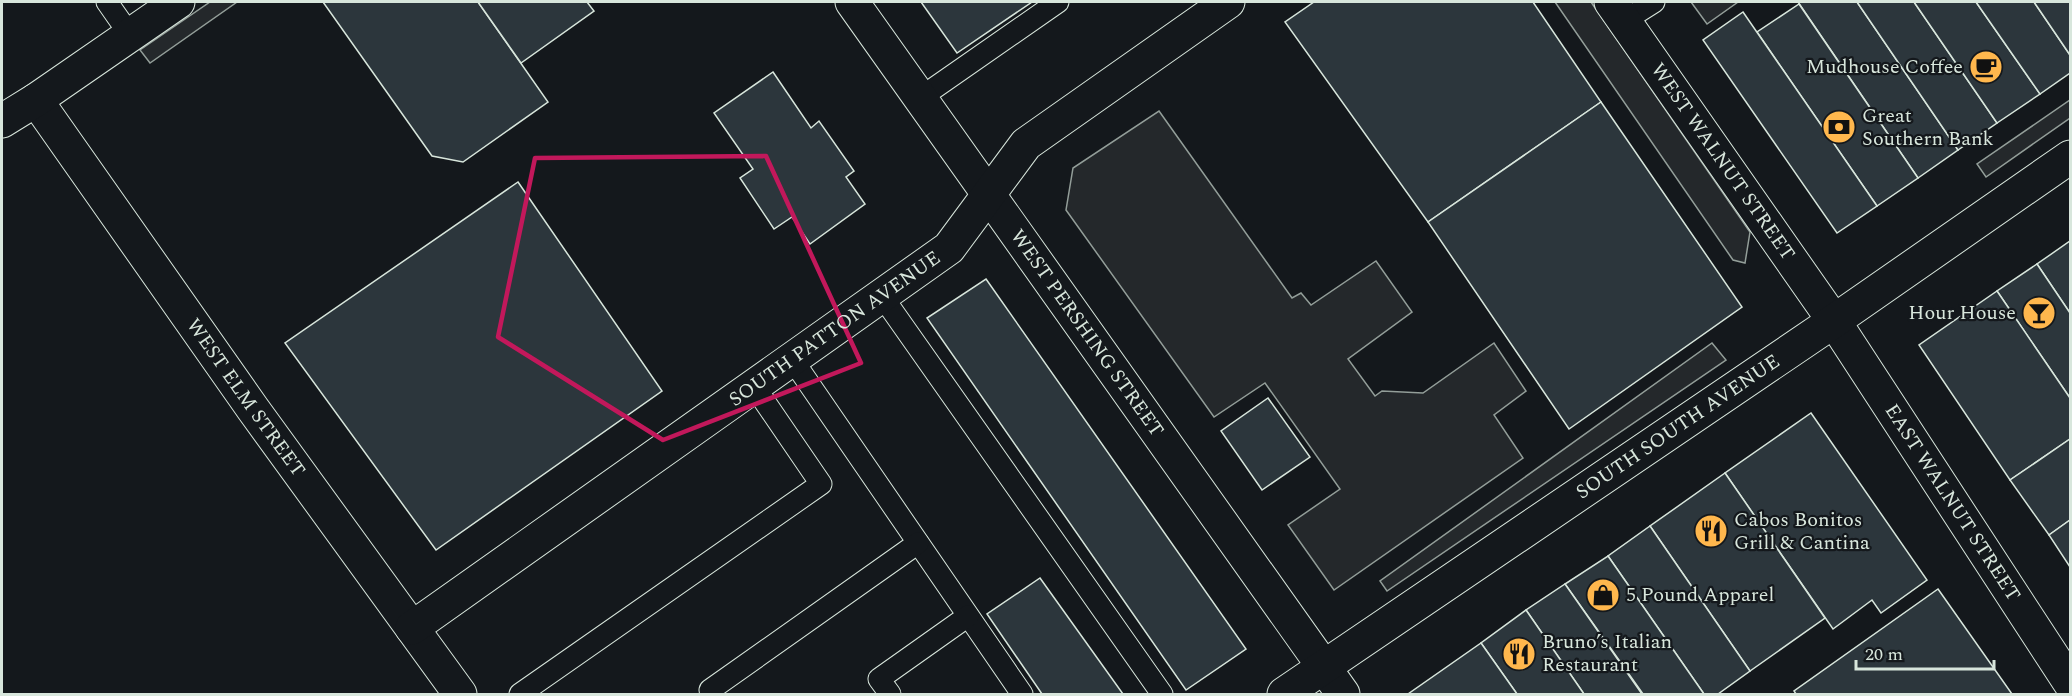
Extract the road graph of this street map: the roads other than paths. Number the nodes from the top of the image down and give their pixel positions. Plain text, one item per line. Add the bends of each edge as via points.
1 (107, 2) edge
2 (178, 2) edge
3 (852, 2) edge
4 (1058, 2) edge
5 (1228, 2) edge
6 (1654, 2) edge
7 (1617, 11) edge
8 (130, 35) junction
9 (920, 98) junction
10 (36, 100) junction
11 (2, 121) edge
12 (2070, 157) edge
13 (988, 195) junction
14 (882, 296) junction
15 (1834, 321) junction
16 (792, 359) junction
17 (754, 386) junction
18 (918, 543) junction
19 (968, 616) junction
20 (412, 628) junction
21 (1323, 666) junction
22 (2070, 683) edge
23 (710, 690) dead end
24 (460, 694) edge
25 (520, 694) edge
26 (890, 694) edge
27 (1022, 694) edge
28 (1162, 694) edge
29 (1284, 694) edge
30 (1343, 694) edge

1 - 8 lane
2 - 8 street
3 - 9 street, WEST PERSHING STREET
4 - 9 lane
5 - 13 street, SOUTH PATTON AVENUE via 1026,144
6 - 7 lane
7 - 15 street, WEST WALNUT STREET
8 - 10 street
9 - 13 street, WEST PERSHING STREET
10 - 11 street
10 - 20 street, WEST ELM STREET via 253,410
12 - 15 street, SOUTH SOUTH AVENUE
13 - 14 street, SOUTH PATTON AVENUE via 949,248
13 - 21 street, WEST PERSHING STREET
14 - 16 street, SOUTH PATTON AVENUE
14 - 28 lane
15 - 21 street, SOUTH SOUTH AVENUE
15 - 22 street, EAST WALNUT STREET
16 - 17 street, SOUTH PATTON AVENUE
16 - 18 lane
17 - 20 street, SOUTH PATTON AVENUE
17 - 25 lane via 821,484
18 - 19 lane
18 - 23 lane
19 - 26 lane via 879,679
19 - 27 lane
20 - 24 street, WEST ELM STREET
21 - 29 street, SOUTH SOUTH AVENUE
21 - 30 street, WEST PERSHING STREET

